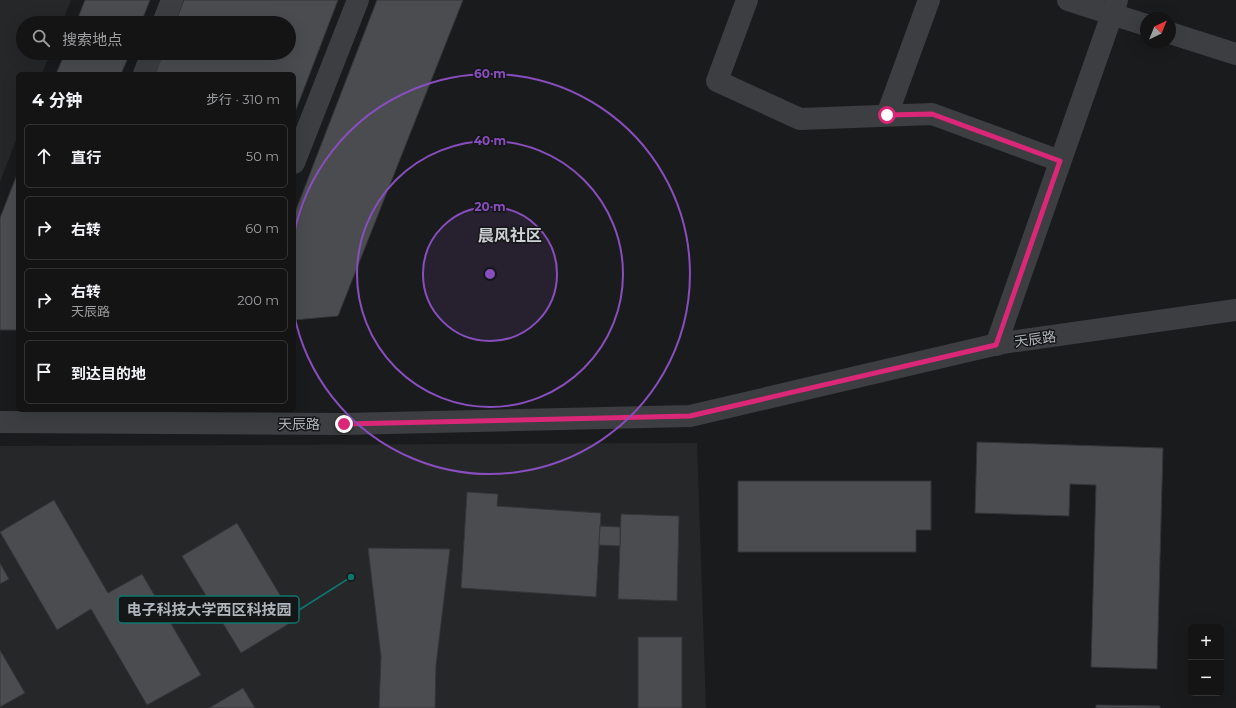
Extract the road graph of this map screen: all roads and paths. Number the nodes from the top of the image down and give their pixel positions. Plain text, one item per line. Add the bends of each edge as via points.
1 (172, 0) edge
2 (358, 0) edge
3 (747, 0) edge
4 (929, 0) edge
5 (1068, 0) edge
6 (1114, 7) edge
7 (166, 16) edge
8 (1140, 22) edge
9 (1176, 35) edge
10 (1236, 54) edge
11 (149, 60) edge
12 (145, 72) edge
13 (887, 115) junction
14 (296, 159) edge
15 (1060, 161) junction
16 (1236, 310) edge
17 (996, 345) junction
18 (10, 416) edge
19 (199, 417) edge

1 - 7 street
2 - 14 street
3 - 13 street via 717,81 800,119
4 - 13 street
5 - 6 street
6 - 8 street
6 - 15 street
9 - 10 street
11 - 12 street
13 - 15 street via 932,114
15 - 17 street
16 - 17 street, 天辰路
17 - 19 street, 天辰路 via 690,416 344,424
18 - 19 street, 天辰路

